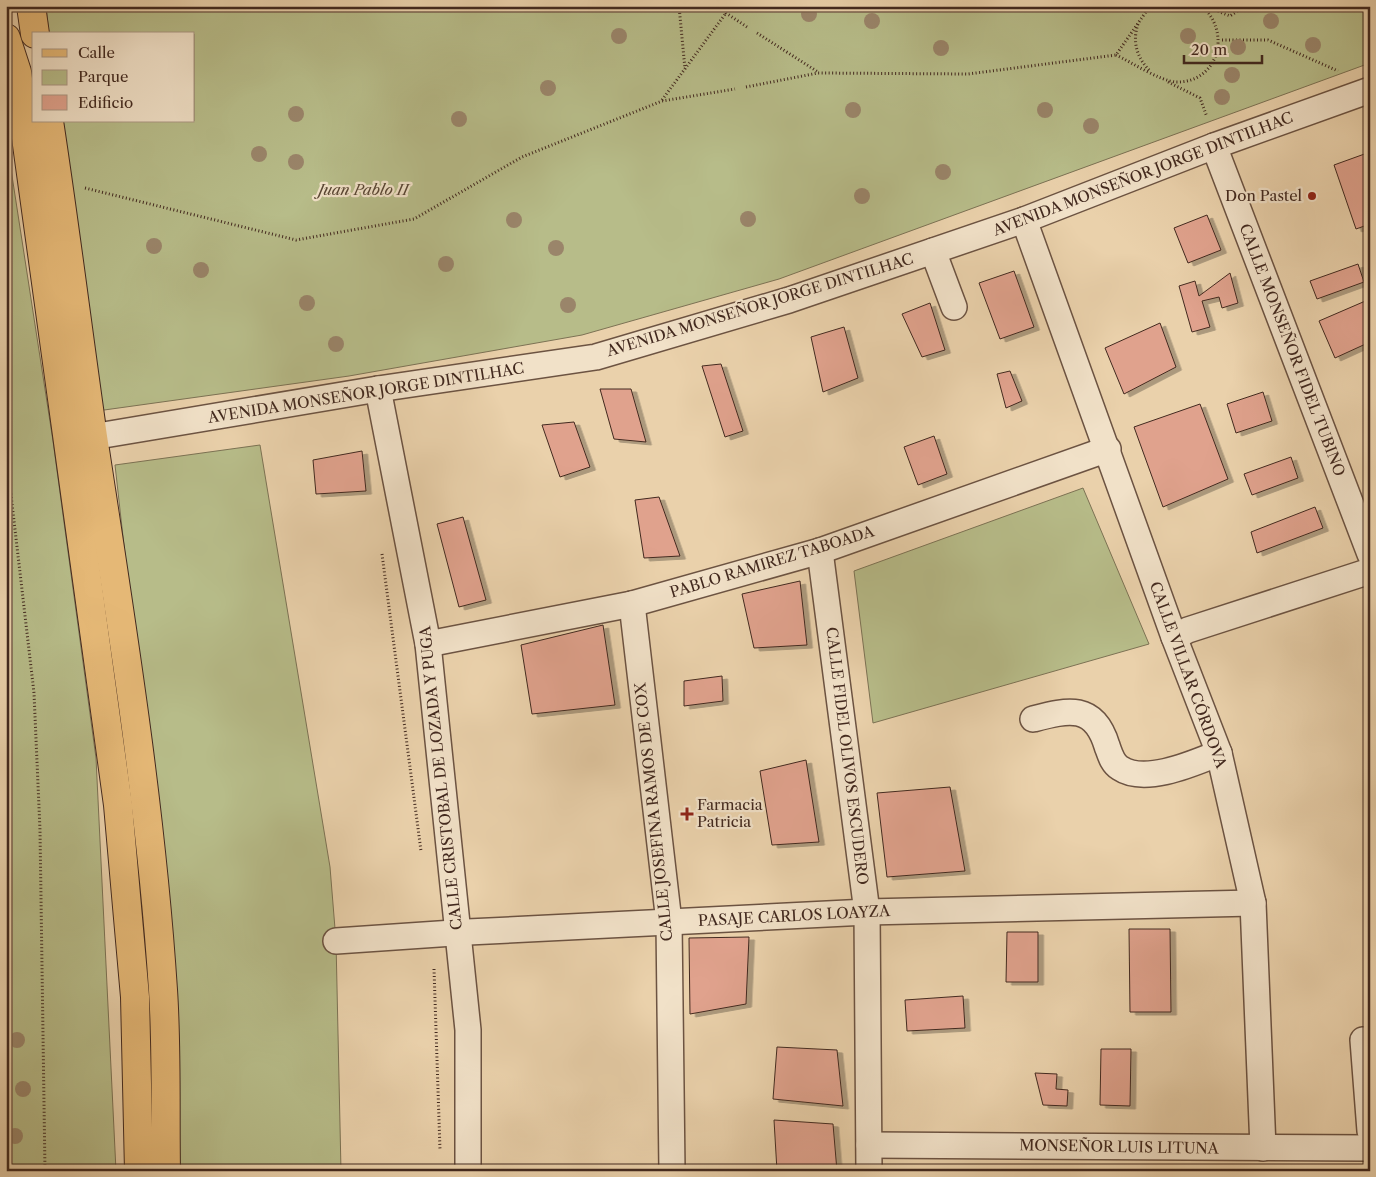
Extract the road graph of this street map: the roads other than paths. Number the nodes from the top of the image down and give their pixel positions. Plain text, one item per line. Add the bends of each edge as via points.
1 (31, 6) edge
2 (35, 32) edge
3 (6, 38) edge
4 (12, 66) edge
5 (1370, 90) edge
6 (49, 122) edge
7 (1214, 146) junction
8 (1024, 220) junction
9 (933, 250) junction
10 (954, 307) dead end
11 (378, 390) junction
12 (80, 438) junction
13 (1108, 449) junction
14 (820, 551) junction
15 (1370, 554) edge
16 (1370, 571) edge
17 (632, 604) junction
18 (1174, 637) junction
19 (428, 644) junction
20 (1033, 720) dead end
21 (1219, 753) junction
22 (1253, 903) junction
23 (867, 912) junction
24 (669, 922) junction
25 (457, 933) junction
26 (336, 941) dead end
27 (1363, 1040) dead end
28 (1370, 1131) edge
29 (869, 1145) junction
30 (1263, 1148) junction
31 (1370, 1148) edge
32 (139, 1171) edge
33 (166, 1171) edge
34 (468, 1171) edge
35 (672, 1171) edge
36 (869, 1171) edge

1 - 2 main road
3 - 4 main road
4 - 12 main road
5 - 7 street, AVENIDA MONSEÑOR JORGE DINTILHAC
6 - 12 main road
7 - 8 street, AVENIDA MONSEÑOR JORGE DINTILHAC
7 - 15 street, CALLE MONSEÑOR FIDEL TUBINO
8 - 9 street, AVENIDA MONSEÑOR JORGE DINTILHAC
8 - 13 street, CALLE VILLAR CÓRDOVA
9 - 10 street
9 - 11 street, AVENIDA MONSEÑOR JORGE DINTILHAC via 789,300 596,357
11 - 12 street, AVENIDA MONSEÑOR JORGE DINTILHAC
11 - 19 street, CALLE CRISTOBAL DE LOZADA Y PUGA
12 - 32 main road via 135,996
12 - 33 main road via 115,571 145,797 163,994
13 - 14 street, PABLO RAMIREZ TABOADA
13 - 18 street, CALLE VILLAR CÓRDOVA
14 - 17 street, PABLO RAMIREZ TABOADA
14 - 23 street, CALLE FIDEL OLIVOS ESCUDERO
16 - 18 street
17 - 19 street, PABLO RAMIREZ TABOADA
17 - 24 street, CALLE JOSEFINA RAMOS DE COX
18 - 21 street, CALLE VILLAR CÓRDOVA
19 - 25 street, CALLE CRISTOBAL DE LOZADA Y PUGA
20 - 21 street via 1071,712 1086,715 1098,724 1111,759 1119,768 1130,772 1155,774
21 - 22 street, CALLE VILLAR CÓRDOVA
22 - 23 street, PASAJE CARLOS LOAYZA
22 - 30 street, CALLE VILLAR CÓRDOVA
23 - 24 street, PASAJE CARLOS LOAYZA
23 - 29 street, CALLE FIDEL OLIVOS ESCUDERO
24 - 25 street, PASAJE CARLOS LOAYZA
24 - 35 street, CALLE JOSEFINA RAMOS DE COX
25 - 26 street, PASAJE CARLOS LOAYZA
25 - 34 street, CALLE CRISTOBAL DE LOZADA Y PUGA via 468,1030
27 - 28 street
29 - 30 street, MONSEÑOR LUIS LITUNA
29 - 36 street, CALLE FIDEL OLIVOS ESCUDERO
30 - 31 street, MONSEÑOR LUIS LITUNA

